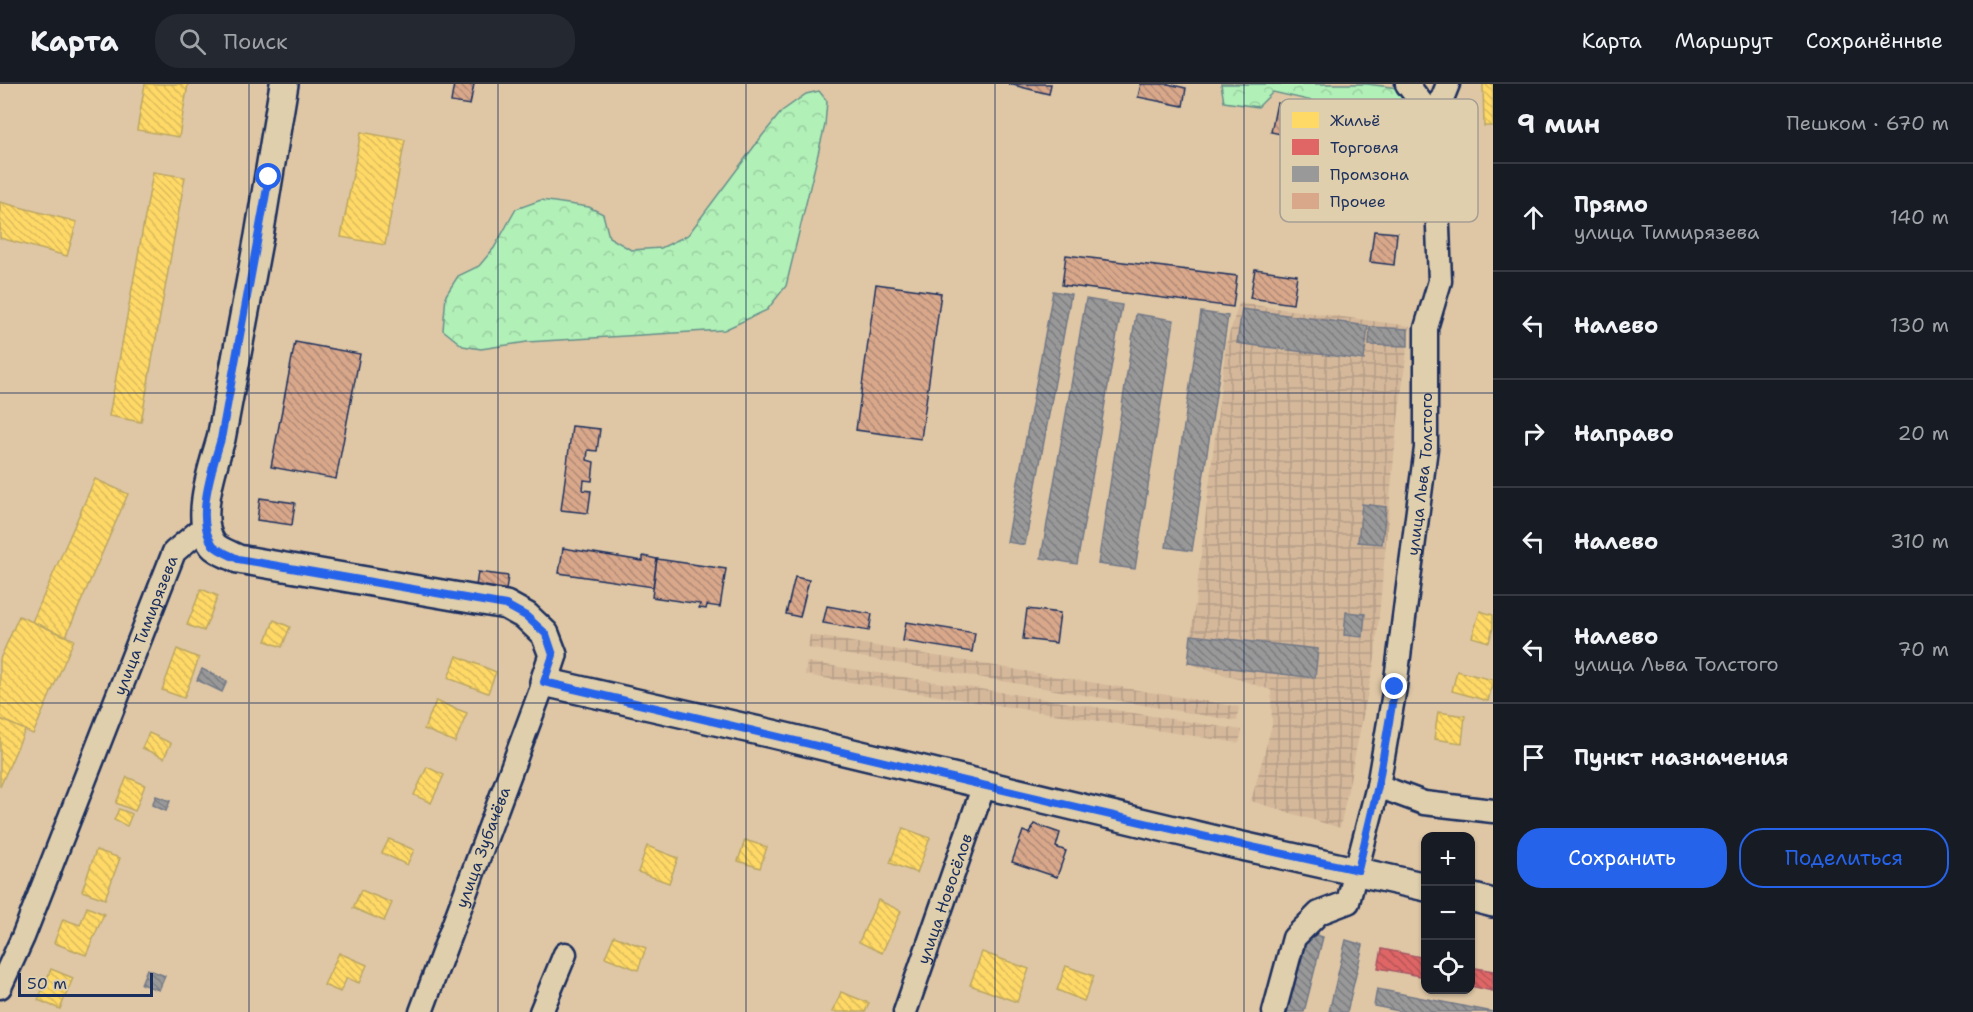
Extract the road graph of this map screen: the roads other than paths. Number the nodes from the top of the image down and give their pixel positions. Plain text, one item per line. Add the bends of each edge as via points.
1 (284, 84) edge
2 (1407, 84) edge
3 (1448, 84) edge
4 (1419, 99) edge
5 (1442, 99) edge
6 (1438, 222) edge
7 (205, 526) junction
8 (544, 682) junction
9 (984, 785) junction
10 (1378, 786) junction
11 (1493, 811) edge
12 (1358, 870) junction
13 (1421, 886) edge
14 (1475, 898) edge
15 (1493, 903) edge
16 (565, 954) dead end
17 (0, 987) edge
18 (421, 1012) edge
19 (541, 1012) edge
20 (905, 1012) edge
21 (1274, 1012) edge

1 - 7 street via 259,236 204,512
2 - 4 street
3 - 5 street
6 - 10 street, улица Льва Толстого via 1440,281 1426,328 1426,448
7 - 8 street via 214,546 238,559 506,605 546,634 553,655
7 - 17 street, улица Тимирязева via 174,552
8 - 9 street
8 - 18 street, улица Зубачёва
9 - 12 street
9 - 20 street, улица Новосёлов
10 - 11 street via 1424,803
10 - 12 street, улица Льва Толстого
12 - 13 street
12 - 21 street, улица Льва Толстого via 1348,902 1319,913 1294,938
14 - 15 street
16 - 19 street

